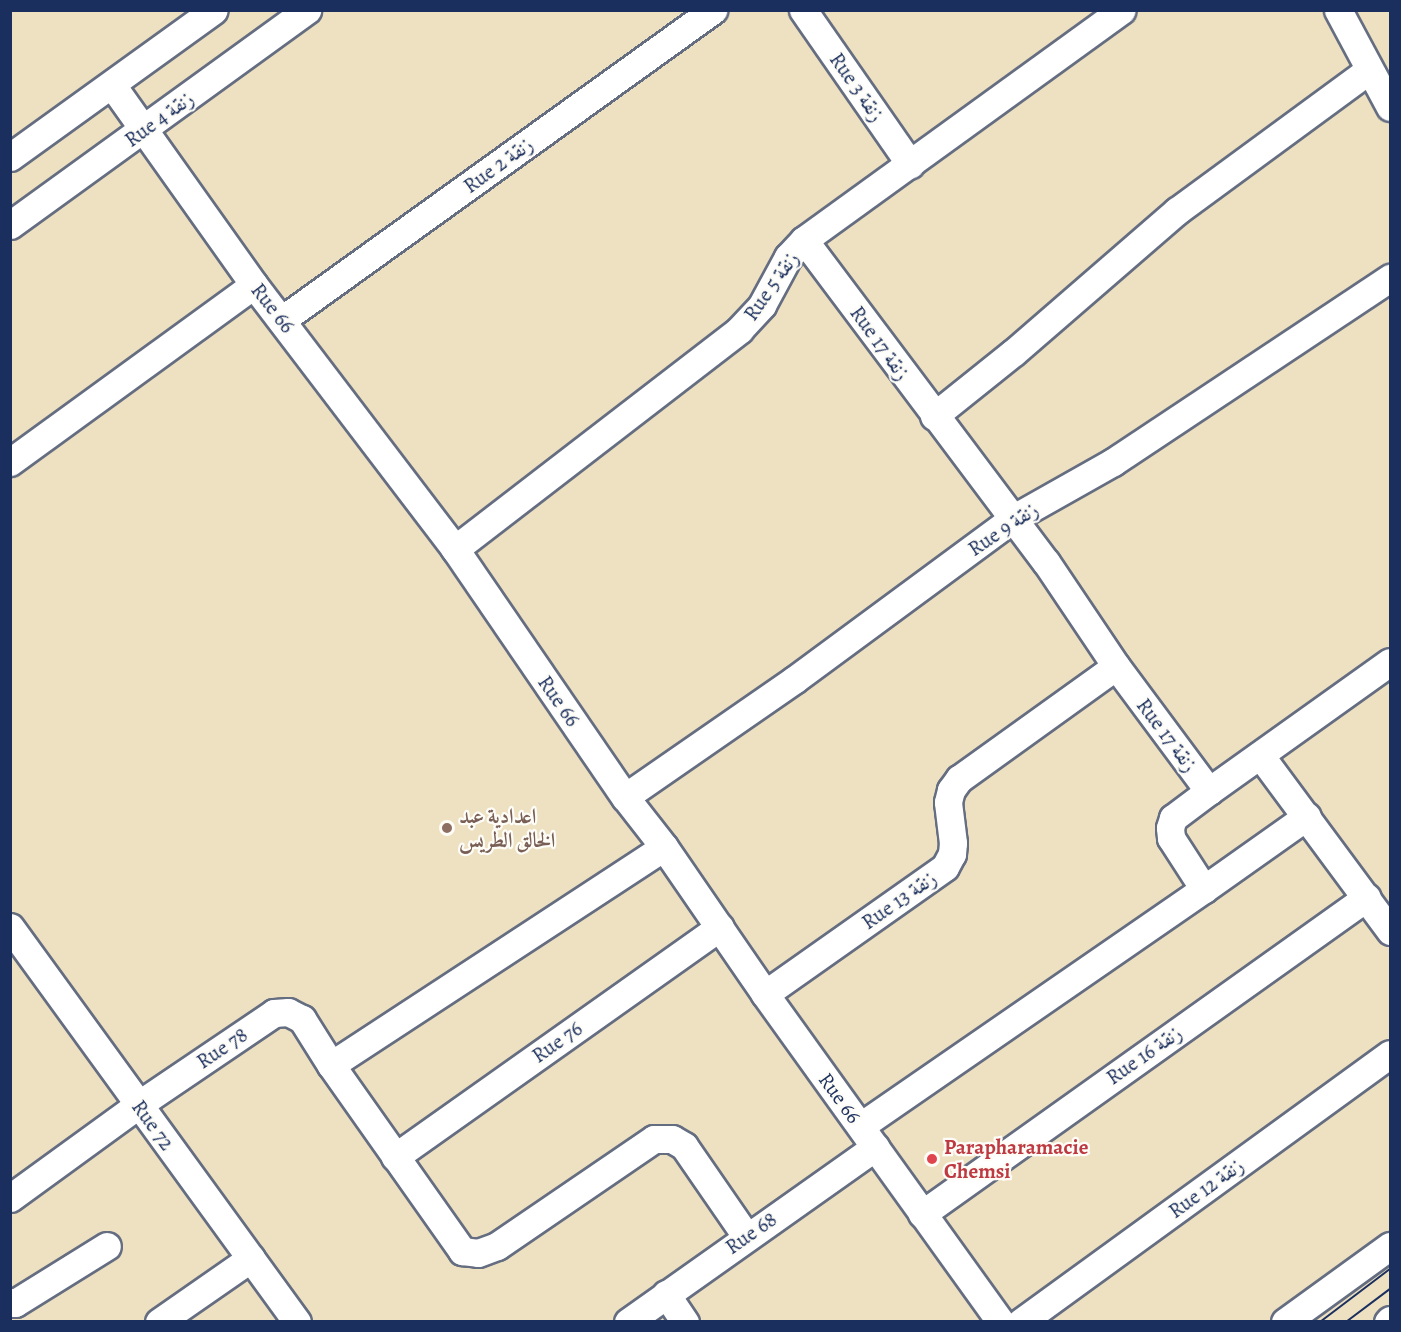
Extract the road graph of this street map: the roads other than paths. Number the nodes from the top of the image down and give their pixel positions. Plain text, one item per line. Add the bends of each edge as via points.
1 (214, 10) edge
2 (306, 10) edge
3 (713, 10) edge
4 (803, 10) edge
5 (1122, 10) edge
6 (1338, 10) edge
7 (1369, 70) junction
8 (112, 85) junction
9 (1390, 107) edge
10 (143, 131) junction
11 (10, 157) edge
12 (910, 164) junction
13 (10, 225) edge
14 (804, 240) junction
15 (1390, 278) edge
16 (254, 285) junction
17 (283, 319) junction
18 (934, 416) junction
19 (10, 462) edge
20 (1012, 519) junction
21 (455, 549) junction
22 (1390, 662) edge
23 (1116, 666) junction
24 (1260, 755) junction
25 (1209, 791) junction
26 (625, 797) junction
27 (1307, 816) junction
28 (664, 847) junction
29 (1204, 889) junction
30 (1367, 897) junction
31 (10, 927) edge
32 (720, 927) junction
33 (1390, 931) edge
34 (765, 994) junction
35 (1390, 1054) edge
36 (331, 1065) junction
37 (138, 1105) junction
38 (868, 1136) junction
39 (395, 1157) junction
40 (10, 1198) edge
41 (922, 1214) junction
42 (746, 1236) junction
43 (107, 1246) dead end
44 (1390, 1246) edge
45 (250, 1258) junction
46 (666, 1294) junction
47 (10, 1302) edge
48 (159, 1322) edge
49 (297, 1322) edge
50 (628, 1322) edge
51 (685, 1322) edge
52 (1001, 1322) edge
53 (1021, 1322) edge
54 (1285, 1322) edge

1 - 8 street
2 - 10 street, Rue 4 زنقة
3 - 17 street, Rue 2 زنقة
4 - 12 street, Rue 3 زنقة
5 - 12 street, Rue 5 زنقة
6 - 7 street
7 - 9 street
7 - 18 street via 1177,211
8 - 10 street, Rue 66
8 - 11 street
10 - 13 street, Rue 4 زنقة
10 - 16 street, Rue 66
12 - 14 street, Rue 5 زنقة
14 - 18 street, Rue 17 زنقة
14 - 21 street, Rue 5 زنقة via 788,257 762,305 739,330
15 - 20 street, Rue 9 زنقة via 1113,462
16 - 17 street, Rue 66
16 - 19 street
17 - 21 street, Rue 66
18 - 20 street, Rue 17 زنقة
20 - 23 street, Rue 17 زنقة
20 - 26 street, Rue 9 زنقة via 856,636
21 - 26 street, Rue 66
22 - 24 street
23 - 25 street, Rue 17 زنقة
23 - 34 street, Rue 13 زنقة via 959,779 948,802 953,843 945,867
24 - 25 street
24 - 27 street
25 - 29 street, Rue 17 زنقة via 1173,818 1170,828 1171,838
26 - 28 street, Rue 66
27 - 29 street
27 - 30 street
28 - 32 street, Rue 66
28 - 36 street
29 - 38 street
30 - 33 street
30 - 41 street, Rue 16 زنقة
31 - 37 street, Rue 72
32 - 34 street, Rue 66
32 - 39 street, Rue 76
34 - 38 street, Rue 66
35 - 53 street, Rue 12 زنقة
36 - 37 street, Rue 78 via 302,1019 288,1012 273,1013
36 - 39 street, Rue 78
37 - 40 street, Rue 78
37 - 45 street, Rue 72
38 - 41 street, Rue 66
38 - 42 street, Rue 68
39 - 42 street, Rue 78 via 462,1251 478,1253 497,1246 654,1139 672,1139 684,1146
41 - 52 street, Rue 66
42 - 46 street, Rue 68
43 - 47 street via 15,1303
44 - 54 street
45 - 48 street
45 - 49 street, Rue 72
46 - 50 street, Rue 68
46 - 51 street

